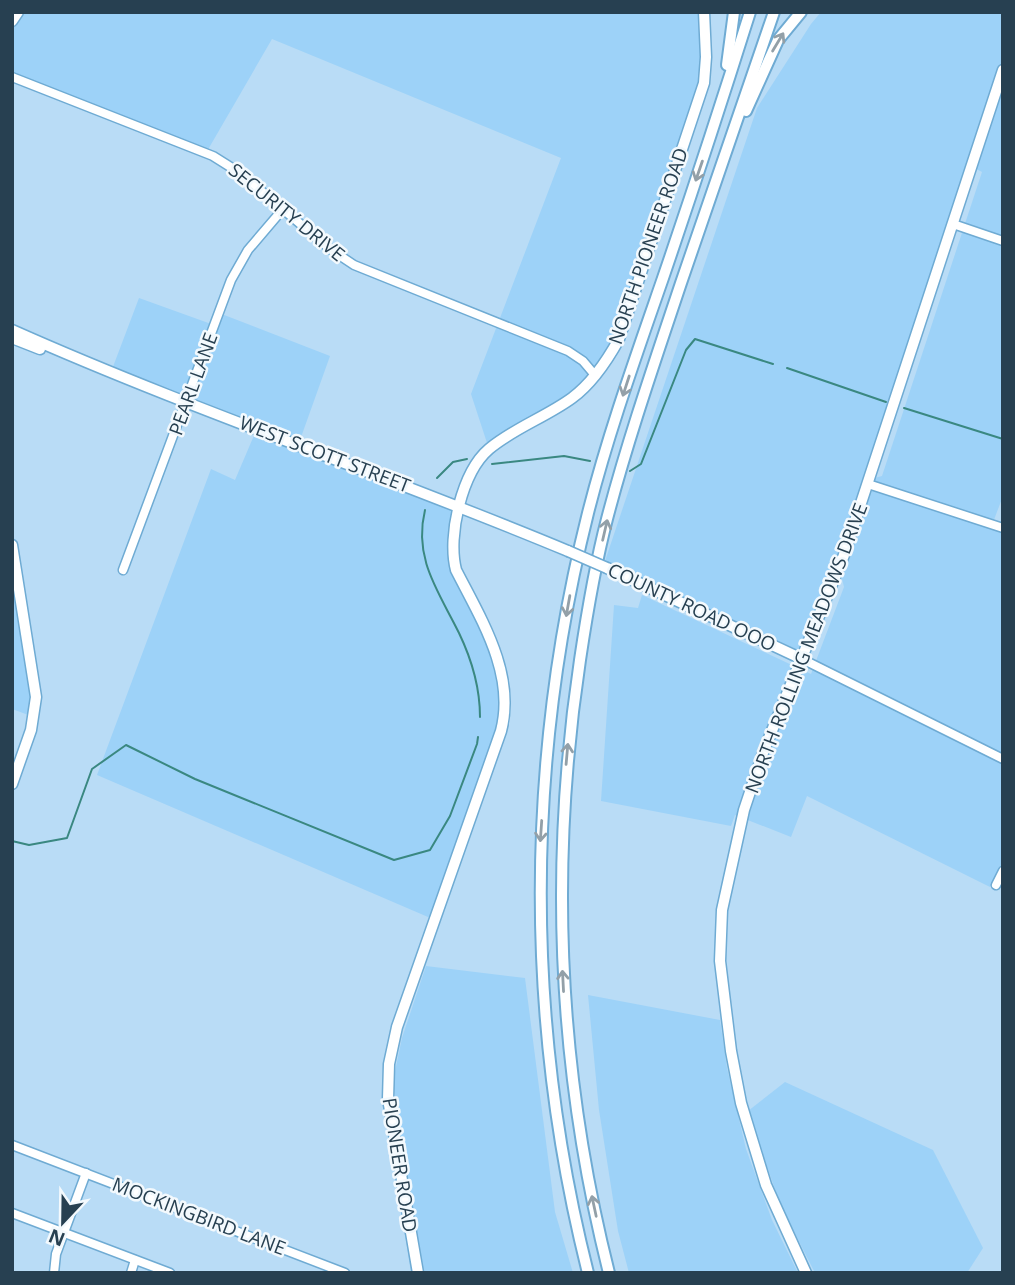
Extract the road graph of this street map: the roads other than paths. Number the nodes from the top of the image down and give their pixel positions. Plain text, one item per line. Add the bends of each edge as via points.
1 (18, 12) edge
2 (704, 12) edge
3 (734, 12) edge
4 (750, 12) edge
5 (774, 12) edge
6 (801, 12) edge
7 (12, 21) edge
8 (1003, 70) edge
9 (12, 77) edge
10 (711, 136) junction
11 (719, 171) junction
12 (283, 209) junction
13 (953, 224) junction
14 (1003, 240) edge
15 (12, 330) edge
16 (12, 338) edge
17 (81, 360) junction
18 (594, 374) junction
19 (186, 401) junction
20 (868, 484) junction
21 (458, 505) junction
22 (1003, 528) edge
23 (12, 545) edge
24 (568, 551) joint
25 (123, 570) dead end
26 (17, 604) edge
27 (802, 659) junction
28 (1003, 759) edge
29 (12, 784) edge
30 (1003, 871) edge
31 (996, 885) dead end
32 (444, 897) joint
33 (12, 1145) edge
34 (86, 1173) junction
35 (12, 1213) edge
36 (64, 1233) junction
37 (135, 1260) junction
38 (54, 1273) edge
39 (131, 1273) edge
40 (170, 1273) edge
41 (345, 1273) edge
42 (418, 1273) edge
43 (588, 1273) edge
44 (609, 1273) edge
45 (806, 1273) edge

1 - 7 main road
2 - 18 main road, NORTH PIONEER ROAD via 702,89 623,331
3 - 10 highway
4 - 10 highway
5 - 11 highway
11 -> 6 highway via 778,40
8 - 13 main road, NORTH ROLLING MEADOWS DRIVE
9 - 12 street, SECURITY DRIVE via 213,156
10 -> 43 highway via 588,514 547,750 539,909 546,1024 563,1159
44 -> 11 highway via 583,1155 566,1024 562,850 567,753 589,603 607,521 641,400
12 - 18 street, SECURITY DRIVE via 354,265 566,350
12 - 19 street, PEARL LANE via 236,270
13 - 14 street
13 - 20 main road, NORTH ROLLING MEADOWS DRIVE
15 - 17 main road, WEST SCOTT STREET
16 - 17 main road, WEST SCOTT STREET
17 - 19 main road, WEST SCOTT STREET
18 - 21 main road, NORTH PIONEER ROAD via 548,415 489,449
19 - 21 main road, WEST SCOTT STREET
19 - 25 street, PEARL LANE
20 - 22 street
20 - 27 main road, NORTH ROLLING MEADOWS DRIVE
21 - 24 main road, WEST SCOTT STREET
21 - 32 main road, NORTH PIONEER ROAD via 452,556 493,646 505,708
23 - 26 main road
24 - 27 main road, COUNTY ROAD OOO, bridge
26 - 29 main road via 36,701
27 - 28 street, COUNTY ROAD OOO
27 - 45 main road, NORTH ROLLING MEADOWS DRIVE via 744,810 722,910 720,961 732,1058 747,1126 772,1200
30 - 31 street
32 - 42 main road, PIONEER ROAD via 397,1027 389,1067 389,1107
33 - 34 street, MOCKINGBIRD LANE
34 - 36 street
34 - 41 street, MOCKINGBIRD LANE
35 - 36 street
36 - 37 street
36 - 38 street
37 - 39 street
37 - 40 street

